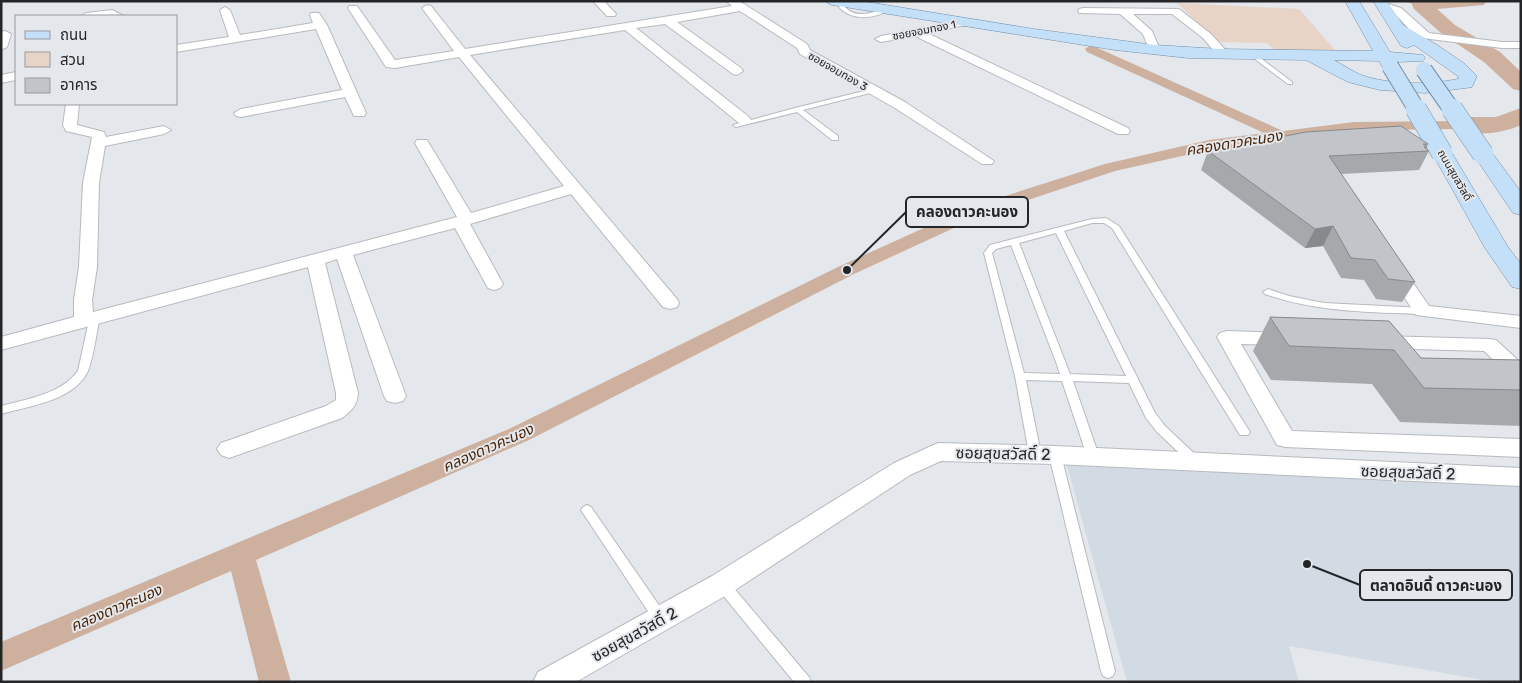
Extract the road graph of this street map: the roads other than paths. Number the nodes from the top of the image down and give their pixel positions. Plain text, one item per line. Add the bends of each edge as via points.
1 (598, 1) edge
2 (731, 1) edge
3 (1352, 1) edge
4 (837, 2) edge
5 (1381, 3) edge
6 (353, 8) dead end
7 (427, 8) dead end
8 (742, 8) junction
9 (225, 10) dead end
10 (1123, 11) junction
11 (1084, 12) dead end
12 (84, 13) edge
13 (314, 13) dead end
14 (611, 14) dead end
15 (117, 15) edge
16 (667, 20) junction
17 (966, 22) junction
18 (321, 25) junction
19 (626, 26) junction
20 (1397, 28) junction
21 (916, 32) junction
22 (5, 34) dead end
23 (881, 38) dead end
24 (236, 39) junction
25 (1521, 45) edge
26 (1, 47) edge
27 (178, 49) edge
28 (1154, 50) junction
29 (462, 52) junction
30 (1223, 54) junction
31 (1253, 55) junction
32 (1297, 55) junction
33 (1387, 61) junction
34 (1420, 64) junction
35 (737, 71) dead end
36 (15, 76) edge
37 (1, 78) edge
38 (1290, 83) dead end
39 (872, 91) junction
40 (350, 92) junction
41 (72, 105) edge
42 (797, 110) junction
43 (241, 113) dead end
44 (359, 113) dead end
45 (740, 122) joint
46 (164, 130) dead end
47 (1123, 131) dead end
48 (835, 138) dead end
49 (99, 143) junction
50 (422, 143) dead end
51 (987, 161) dead end
52 (574, 188) junction
53 (1521, 208) edge
54 (464, 221) junction
55 (1059, 230) junction
56 (1014, 242) junction
57 (343, 252) junction
58 (1384, 253) edge
59 (315, 260) junction
60 (1521, 282) edge
61 (494, 284) dead end
62 (1268, 292) dead end
63 (670, 303) dead end
64 (1423, 311) junction
65 (89, 318) junction
66 (1521, 322) edge
67 (1306, 340) edge
68 (1364, 341) edge
69 (1, 344) edge
70 (1521, 374) edge
71 (1020, 376) junction
72 (1067, 379) junction
73 (1132, 380) junction
74 (395, 396) dead end
75 (1, 410) edge
76 (1244, 432) dead end
77 (1521, 448) edge
78 (229, 449) dead end
79 (1045, 454) junction
80 (1093, 456) junction
81 (1198, 463) junction
82 (1521, 477) edge
83 (587, 510) dead end
84 (722, 584) junction
85 (661, 619) junction
86 (1108, 671) dead end
87 (548, 682) edge
88 (804, 682) edge

1 - 14 street
2 - 8 street, ซอยจอมทอง 3
3 - 33 main road, ถนนสุขสวัสดิ์
4 - 17 main road
5 - 20 main road
5 - 25 street via 1401,11 1419,33 1438,39
6 - 29 street via 390,64
7 - 29 street
8 - 16 street
8 - 39 street, ซอยจอมทอง 3 via 803,46 804,52
9 - 24 street
10 - 11 street
10 - 28 street via 1148,33
10 - 30 street via 1175,11 1207,36
12 - 15 street
13 - 18 street
16 - 19 street
16 - 35 street
17 - 21 street, ซอยจอมทอง 1
17 - 28 main road
18 - 24 street
18 - 40 street
19 - 29 street
19 - 45 street
20 - 32 main road via 1459,68 1468,76 1466,83 1450,87 1373,83 1318,59
20 - 34 main road
21 - 23 street, ซอยจอมทอง 1
21 - 47 street
22 - 26 street
24 - 27 street
28 - 30 main road
29 - 52 street
30 - 31 main road
31 - 32 main road
31 - 38 lane
32 - 33 main road
33 - 34 main road
33 - 60 main road, ถนนสุขสวัสดิ์, bridge via 1497,248
34 - 53 main road, bridge
36 - 37 street
39 - 42 lane
39 - 51 street, ซอยจอมทอง 3 via 900,105
40 - 43 street
40 - 44 street
41 - 49 street via 71,128 99,135
42 - 45 lane
42 - 48 lane
46 - 49 street
49 - 65 street via 91,183 88,267 83,300
50 - 54 street
52 - 54 street
52 - 63 street
54 - 57 street
54 - 61 street
55 - 56 lane
55 - 73 lane
55 - 76 lane via 1092,221 1106,220 1115,226
56 - 71 lane via 993,248 988,253
56 - 72 lane
57 - 59 street
57 - 74 street
58 - 64 street
59 - 65 street
59 - 78 street via 347,393 346,403 334,412
62 - 64 lane via 1286,300 1317,306
64 - 66 street
65 - 69 street
65 - 75 lane via 83,371 79,380 58,392
67 - 77 street via 1227,337 1285,438
68 - 70 street via 1489,345
71 - 72 lane
71 - 79 lane
72 - 73 lane
72 - 80 lane
73 - 81 lane via 1161,429
79 - 80 street, ซอยสุขสวัสดิ์ 2
79 - 84 street, ซอยสุขสวัสดิ์ 2 via 938,452 902,469
79 - 86 lane
80 - 81 street, ซอยสุขสวัสดิ์ 2
81 - 82 street, ซอยสุขสวัสดิ์ 2
83 - 85 lane
84 - 85 street, ซอยสุขสวัสดิ์ 2
84 - 88 lane
85 - 87 street, ซอยสุขสวัสดิ์ 2

